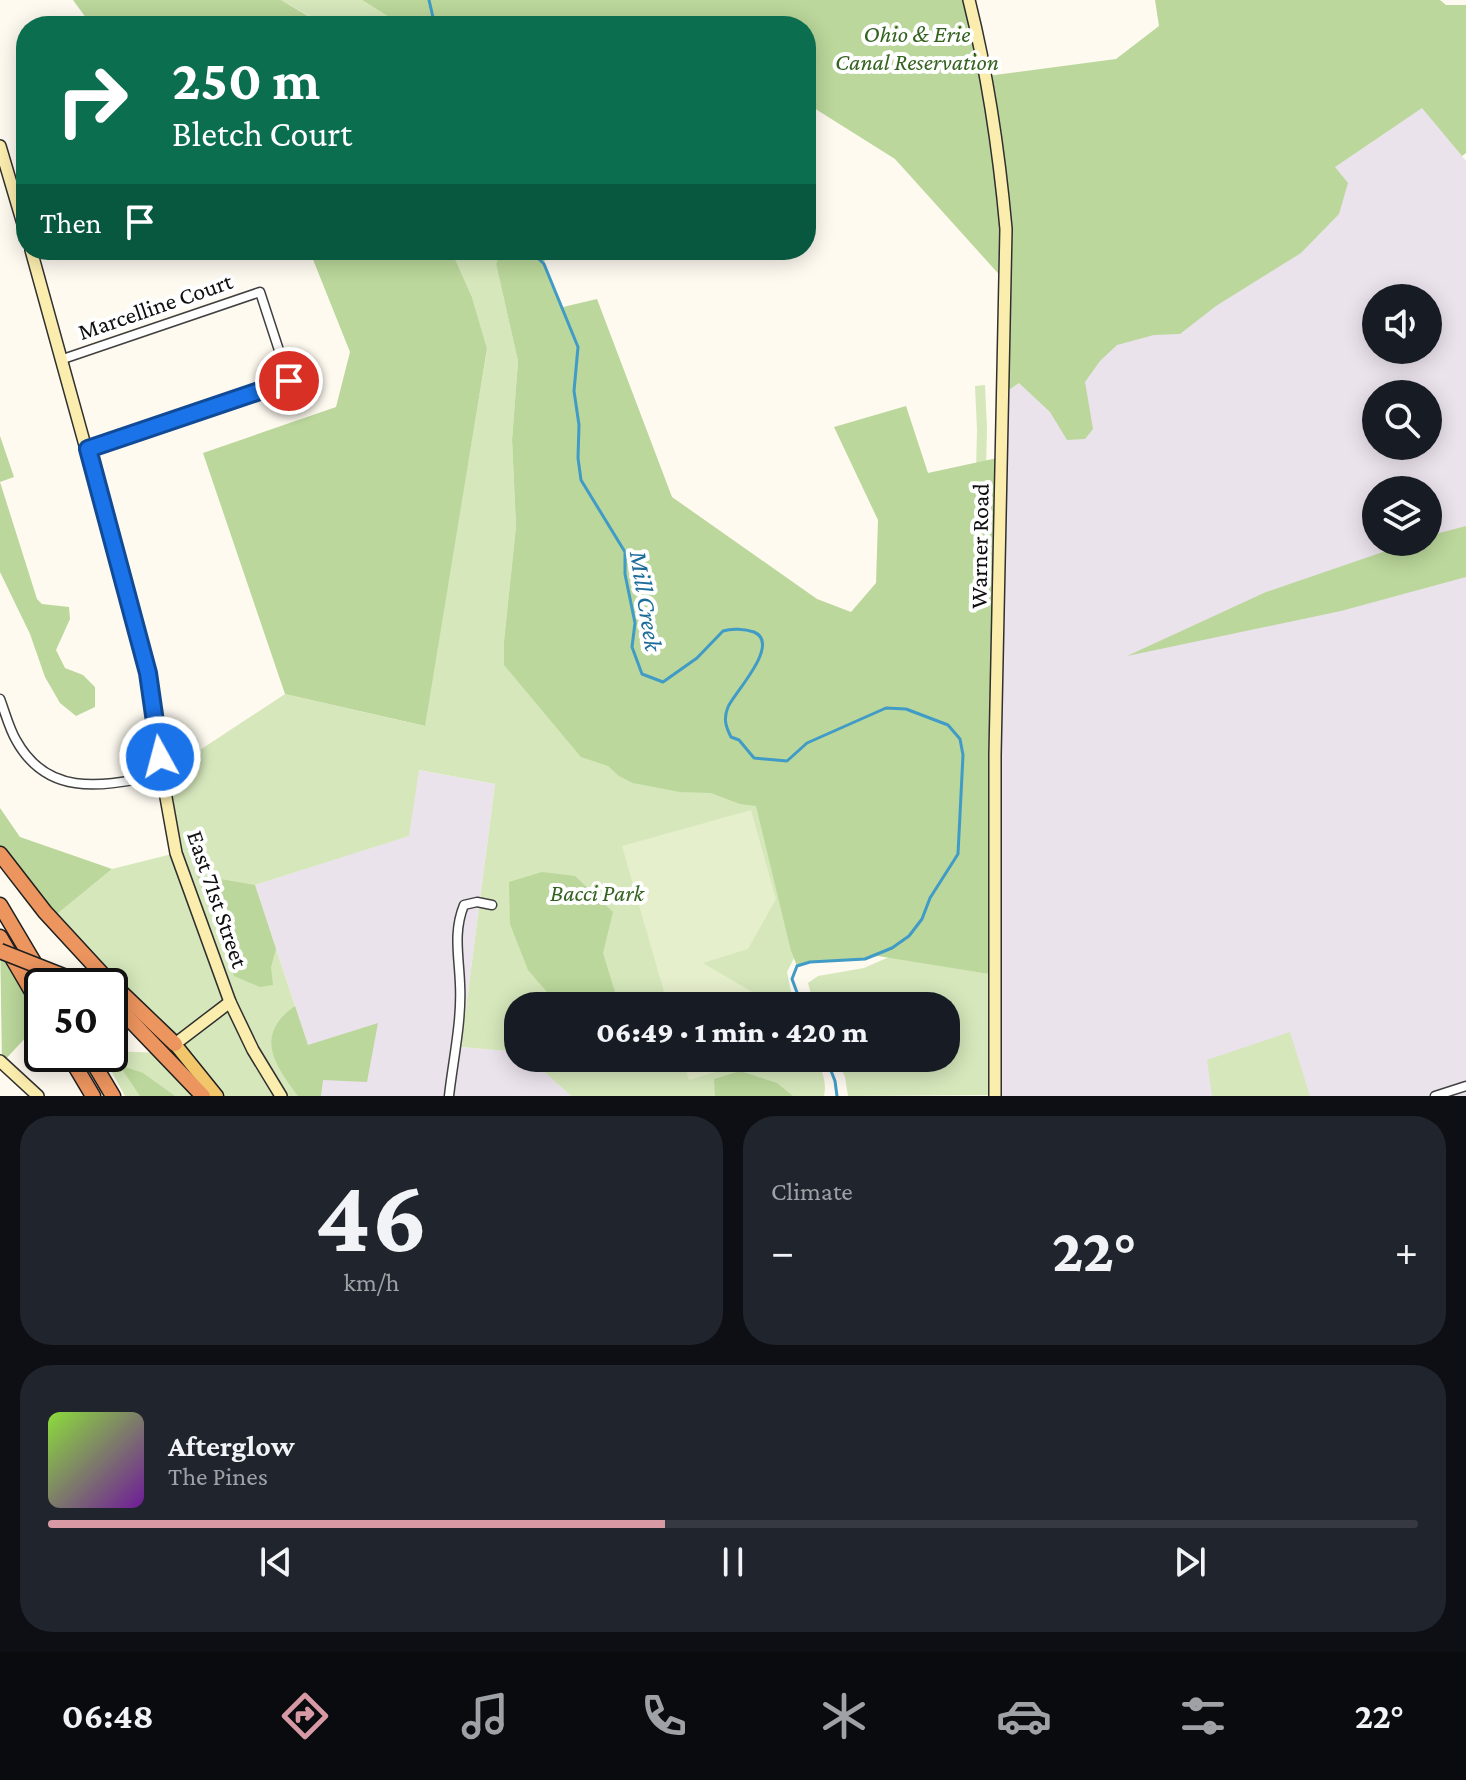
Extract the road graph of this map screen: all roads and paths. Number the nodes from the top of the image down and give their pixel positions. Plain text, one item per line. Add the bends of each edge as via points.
1 (969, 0) edge
2 (0, 146) edge
3 (5, 180) edge
4 (16, 207) edge
5 (34, 260) edge
6 (63, 359) junction
7 (88, 449) junction
8 (0, 699) edge
9 (162, 775) junction
10 (0, 854) edge
11 (0, 905) edge
12 (492, 905) dead end
13 (0, 937) edge
14 (0, 951) edge
15 (37, 968) edge
16 (43, 968) edge
17 (24, 978) edge
18 (230, 1002) junction
19 (128, 1018) edge
20 (175, 1044) junction
21 (0, 1061) edge
22 (79, 1072) edge
23 (99, 1072) edge
24 (1466, 1086) edge
25 (38, 1096) edge
26 (93, 1096) edge
27 (113, 1096) edge
28 (203, 1096) edge
29 (217, 1096) edge
30 (281, 1096) edge
31 (449, 1096) edge
32 (995, 1096) edge
33 (1435, 1096) edge

1 - 32 main road, Warner Road via 998,143 1006,229 995,755
2 - 3 main road
3 - 4 main road
5 - 6 main road, East 71st Street
6 - 7 main road, East 71st Street
6 - 7 street, Marcelline Court via 260,292 289,381
7 - 9 main road, East 71st Street via 148,673
8 - 9 street via 16,740 55,779 89,786
9 - 18 main road, East 71st Street via 176,853
10 - 20 highway via 45,912
11 - 15 highway
12 - 31 street via 477,902 464,905 461,912 456,942 461,986
13 - 17 highway
14 - 16 highway, bridge
18 - 20 main road, East 71st Street
18 - 30 main road, East 71st Street
19 - 28 highway
20 - 29 main road
21 - 25 main road
22 - 26 highway
23 - 27 highway
24 - 33 street

